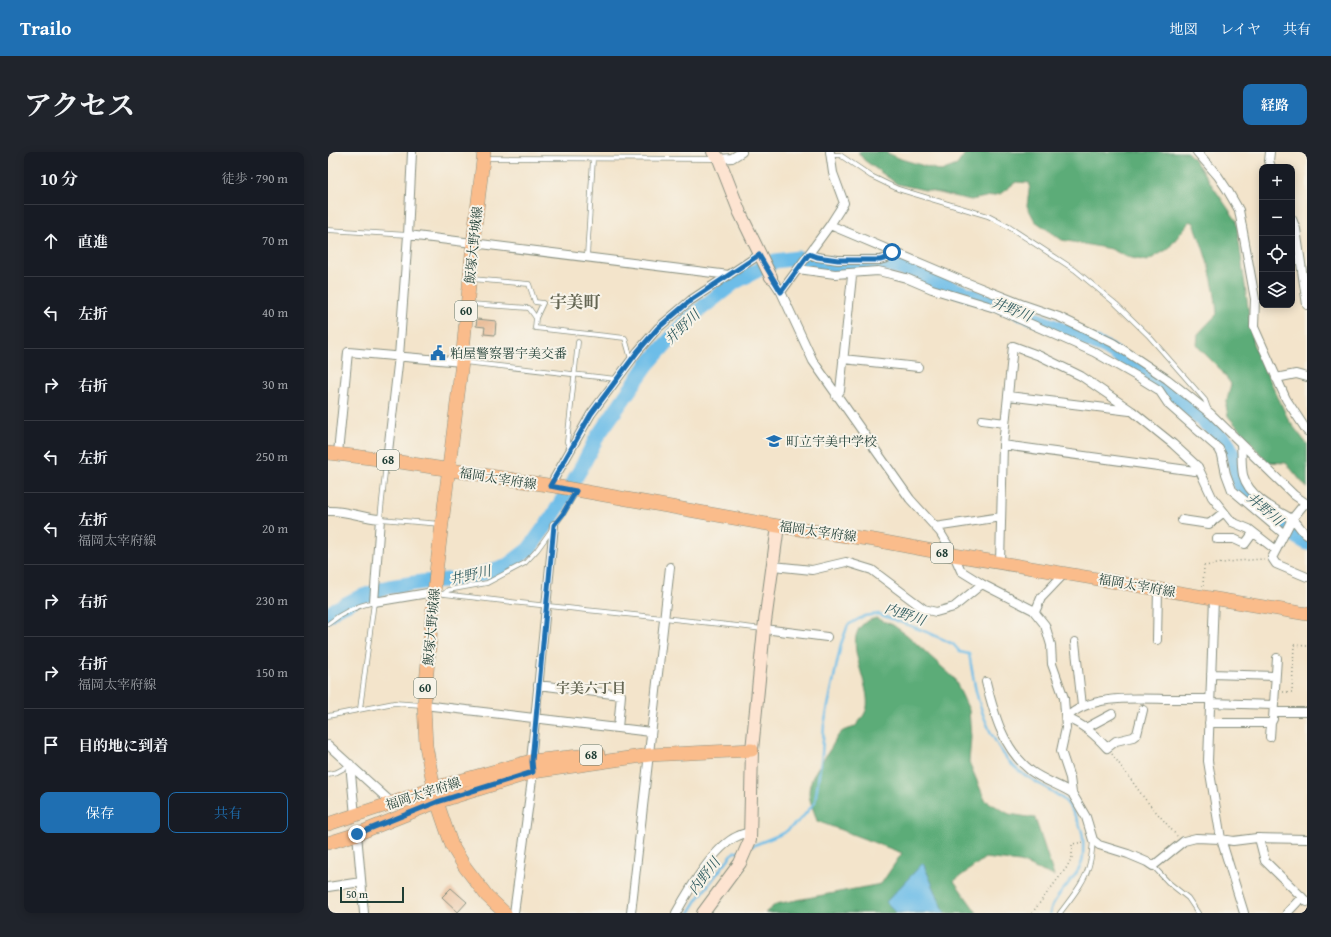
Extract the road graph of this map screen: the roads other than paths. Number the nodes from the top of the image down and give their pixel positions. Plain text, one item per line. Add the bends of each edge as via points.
1 (412, 152) edge
2 (742, 152) edge
3 (1197, 152) edge
4 (1270, 152) edge
5 (831, 153) edge
6 (484, 155) edge
7 (716, 156) edge
8 (593, 159) junction
9 (1270, 164) edge
10 (830, 225) junction
11 (1295, 226) edge
12 (328, 230) edge
13 (408, 235) junction
14 (473, 243) junction
15 (892, 252) junction
16 (809, 254) junction
17 (759, 255) junction
18 (587, 256) junction
19 (798, 269) junction
20 (730, 275) junction
21 (852, 276) dead end
22 (771, 277) joint
23 (470, 279) junction
24 (781, 292) junction
25 (467, 304) junction
26 (1307, 305) edge
27 (536, 318) junction
28 (578, 342) dead end
29 (399, 356) junction
30 (843, 359) junction
31 (631, 360) junction
32 (462, 362) junction
33 (918, 367) dead end
34 (575, 375) junction
35 (1307, 377) edge
36 (1276, 378) junction
37 (617, 379) junction
38 (836, 396) junction
39 (1008, 396) junction
40 (1132, 411) junction
41 (1210, 414) junction
42 (982, 420) dead end
43 (1005, 422) junction
44 (1307, 431) edge
45 (1241, 444) junction
46 (1003, 445) junction
47 (570, 449) junction
48 (333, 453) edge
49 (386, 460) junction
50 (1198, 467) junction
51 (448, 470) junction
52 (552, 486) junction
53 (576, 491) junction
54 (1306, 504) edge
55 (328, 511) edge
56 (1224, 512) junction
57 (1001, 517) junction
58 (380, 519) junction
59 (1292, 519) junction
60 (1182, 520) dead end
61 (442, 524) junction
62 (554, 525) junction
63 (778, 526) junction
64 (935, 527) junction
65 (1253, 533) junction
66 (1284, 534) junction
67 (1307, 535) edge
68 (1217, 539) dead end
69 (1276, 550) junction
70 (954, 555) junction
71 (1000, 562) junction
72 (773, 566) junction
73 (670, 567) dead end
74 (1062, 573) junction
75 (1307, 577) edge
76 (982, 584) junction
77 (1158, 589) junction
78 (437, 591) junction
79 (1209, 598) junction
80 (374, 599) junction
81 (547, 606) junction
82 (1035, 612) junction
83 (1307, 614) edge
84 (664, 617) junction
85 (328, 624) edge
86 (764, 629) junction
87 (827, 637) dead end
88 (1157, 640) dead end
89 (1075, 642) dead end
90 (1276, 658) dead end
91 (1211, 674) junction
92 (1275, 676) junction
93 (986, 682) dead end
94 (538, 685) junction
95 (1210, 701) junction
96 (424, 705) junction
97 (1082, 706) junction
98 (1274, 708) junction
99 (360, 710) junction
100 (1143, 710) dead end
101 (1307, 712) edge
102 (1112, 714) dead end
103 (328, 716) edge
104 (535, 718) junction
105 (1066, 718) junction
106 (1209, 723) junction
107 (1271, 723) junction
108 (618, 728) junction
109 (1086, 728) junction
110 (651, 732) junction
111 (1270, 737) dead end
112 (328, 745) edge
113 (752, 750) junction
114 (649, 752) junction
115 (350, 764) junction
116 (532, 767) junction
117 (328, 774) edge
118 (434, 788) junction
119 (1072, 793) junction
120 (437, 802) junction
121 (392, 803) junction
122 (355, 815) junction
123 (328, 824) edge
124 (357, 834) junction
125 (750, 836) junction
126 (1259, 838) junction
127 (1221, 839) junction
128 (1307, 839) edge
129 (1093, 840) junction
130 (328, 843) edge
131 (1153, 866) junction
132 (361, 882) junction
133 (328, 887) edge
134 (1304, 900) edge
135 (364, 913) edge
136 (506, 913) edge
137 (514, 913) edge
138 (631, 913) edge
139 (676, 913) edge
140 (703, 913) edge
141 (1060, 913) edge
142 (1198, 913) edge
143 (1244, 913) edge
144 (1287, 913) edge

1 - 13 street
2 - 7 street via 732,158
3 - 36 street via 1218,176 1239,210 1255,299 1254,327
4 - 9 street
5 - 10 street via 833,173 844,203
5 - 41 lane via 840,155 871,176 898,189 988,216 1075,270 1148,335 1205,400
6 - 8 lane
6 - 14 main road, 飯塚大野城線 / 60
7 - 8 lane
7 - 17 street
8 - 18 lane
10 - 15 street
10 - 16 street
11 - 26 street
12 - 13 lane
13 - 14 street
13 - 29 street
14 - 18 street
14 - 23 main road, 飯塚大野城線 / 60
15 - 16 street via 887,258 880,260 838,260
15 - 41 street via 1059,317 1113,343 1167,379
16 - 19 street
17 - 20 street
17 - 22 street
18 - 20 street
19 - 24 street
19 - 66 street via 835,274 878,271 906,278 932,289 995,308 1094,352 1159,390 1169,405 1219,449 1232,490
20 - 31 street via 691,300 658,328
21 - 30 street
22 - 24 street
23 - 25 main road, 飯塚大野城線 / 60
23 - 27 lane via 529,284 536,302 543,303
24 - 38 street via 813,361
25 - 27 lane via 529,308
25 - 32 main road, 飯塚大野城線 / 60
27 - 31 lane via 534,328 625,338
28 - 34 lane
29 - 32 street
29 - 48 street via 348,352
29 - 49 street
30 - 33 street
30 - 38 street via 840,391
31 - 37 street
32 - 34 lane
32 - 51 main road, 飯塚大野城線 / 60
34 - 37 lane
34 - 47 lane via 567,442
35 - 36 street via 1296,374
36 - 44 street
37 - 47 street via 591,414
38 - 64 street via 910,499
39 - 40 street
39 - 40 street via 1013,346 1081,376
39 - 43 street
40 - 50 street
41 - 45 street
42 - 43 street
43 - 46 street
45 - 54 street
45 - 59 street via 1246,482 1261,500 1275,511
46 - 50 street via 1195,471
46 - 57 street
47 - 52 street
48 - 49 main road, 福岡太宰府線 / 68
49 - 51 main road, 福岡太宰府線 / 68
49 - 58 lane
50 - 56 street via 1212,497
51 - 52 main road, 福岡太宰府線 / 68
51 - 61 main road, 飯塚大野城線 / 60
52 - 53 main road, 福岡太宰府線 / 68
53 - 62 lane
53 - 63 main road, 福岡太宰府線 / 68
54 - 59 street
55 - 58 street
56 - 60 street via 1209,524
56 - 65 street via 1232,522
57 - 64 street
57 - 71 street
58 - 61 lane
58 - 80 street
59 - 66 street
59 - 67 street
61 - 78 main road, 飯塚大野城線 / 60 via 436,572
62 - 78 lane via 525,563 487,582
62 - 81 street
63 - 70 main road, 福岡太宰府線 / 68
63 - 72 street
64 - 70 street
65 - 68 street via 1245,544 1234,540
65 - 69 street
66 - 69 street
69 - 75 street via 1272,558 1276,564
70 - 71 main road, 福岡太宰府線 / 68
70 - 76 street via 961,571
71 - 74 main road, 福岡太宰府線 / 68
72 - 76 street via 812,570 846,562 872,570 924,608 936,612 954,607
72 - 86 street
73 - 84 street
74 - 77 main road, 福岡太宰府線 / 68
74 - 82 street via 1041,598
76 - 82 street
77 - 79 main road, 福岡太宰府線 / 68
77 - 88 street
78 - 80 street
78 - 81 lane
78 - 96 main road, 飯塚大野城線 / 60
79 - 83 main road, 福岡太宰府線 / 68
79 - 91 street
80 - 85 lane via 337,616
80 - 99 lane
81 - 84 lane
81 - 94 street
82 - 105 street via 1045,625 1049,638 1052,664 1064,698
84 - 86 lane
84 - 110 street
86 - 87 street
86 - 113 street
89 - 97 street
90 - 92 street
91 - 92 street
91 - 95 street
92 - 98 street
93 - 119 street via 999,727 1022,763 1032,772
94 - 104 street
94 - 108 street via 621,695
95 - 97 street via 1132,697
95 - 98 street
95 - 106 street
96 - 99 lane via 394,703
96 - 104 street
96 - 118 main road, 飯塚大野城線 / 60 via 426,746
97 - 105 street
98 - 101 street
98 - 107 street via 1274,719
99 - 103 lane
100 - 109 street via 1137,734 1116,741 1107,748
102 - 109 street
104 - 108 street
104 - 116 street
105 - 109 street
105 - 119 street via 1061,751
106 - 107 street
106 - 127 street via 1208,761
107 - 111 street
108 - 110 street
110 - 114 street
112 - 115 street
113 - 114 main road, 福岡太宰府線 / 68
113 - 125 street
114 - 116 main road, 福岡太宰府線 / 68
114 - 138 street
115 - 117 lane via 338,772
115 - 121 street
115 - 122 street
116 - 118 main road, 福岡太宰府線 / 68
116 - 120 main road, 福岡太宰府線 / 68
116 - 137 street
118 - 120 main road, 飯塚大野城線 / 60
118 - 121 main road, 福岡太宰府線 / 68
119 - 129 street via 1086,816
120 - 124 main road, 福岡太宰府線 / 68
120 - 136 main road, 飯塚大野城線 / 60 via 452,846 465,867 487,896
121 - 122 main road, 福岡太宰府線 / 68
122 - 123 main road, 福岡太宰府線 / 68
124 - 130 main road, 福岡太宰府線 / 68
124 - 132 street
125 - 139 street via 737,836 720,848 687,893
125 - 140 street via 740,863
126 - 127 street via 1233,841
126 - 128 street
126 - 134 street via 1265,861
127 - 131 street via 1196,838 1184,841
127 - 143 street
129 - 131 street via 1099,845
129 - 141 lane via 1086,873
131 - 142 lane via 1188,898
132 - 133 street
132 - 135 street
134 - 144 street

